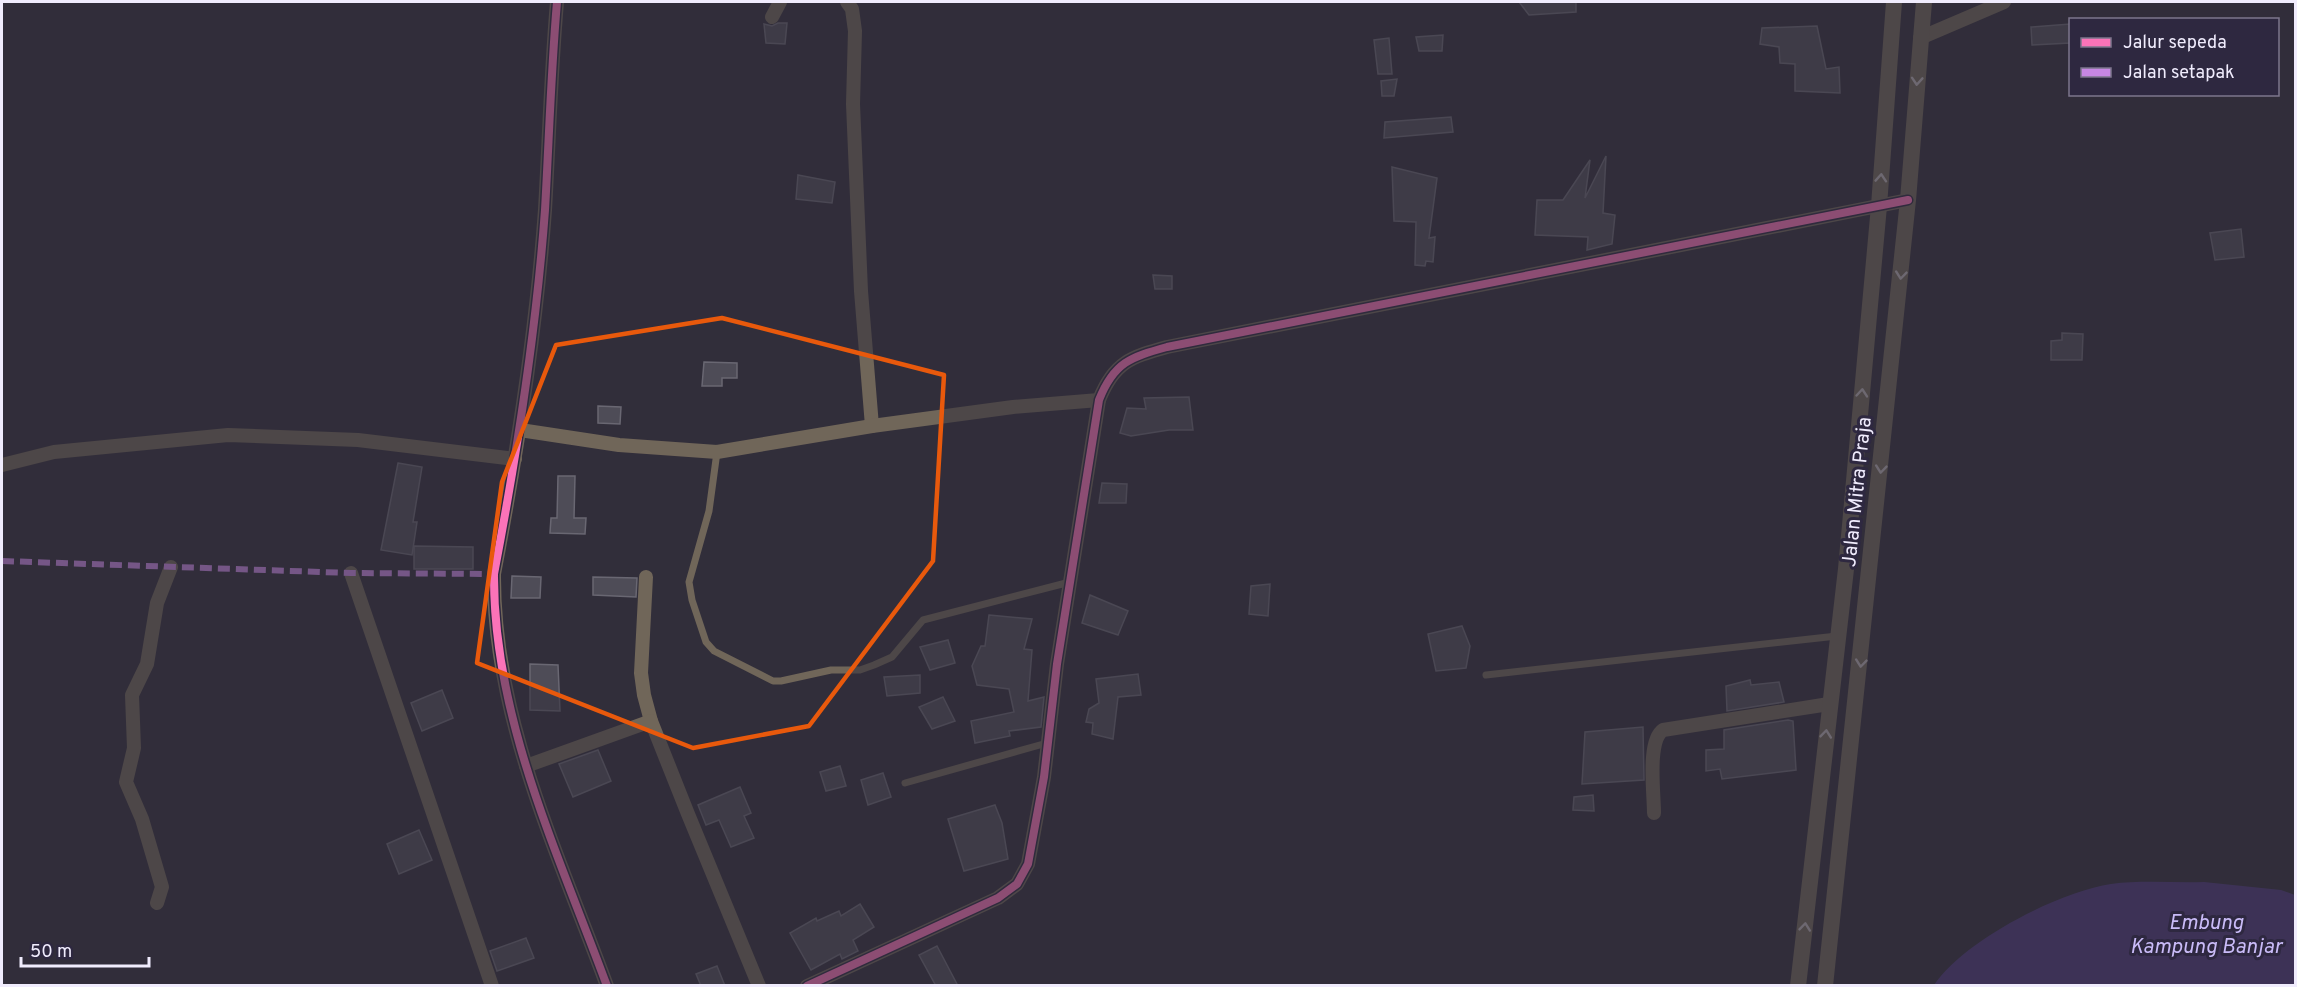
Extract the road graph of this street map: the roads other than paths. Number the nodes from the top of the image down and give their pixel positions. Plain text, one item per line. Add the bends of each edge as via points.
1 (557, 2) edge
2 (780, 2) edge
3 (847, 2) edge
4 (1894, 2) edge
5 (1924, 2) edge
6 (2004, 2) edge
7 (772, 17) dead end
8 (1920, 38) junction
9 (1908, 200) junction
10 (1879, 206) junction
11 (1099, 400) junction
12 (872, 426) junction
13 (520, 430) junction
14 (717, 452) junction
15 (515, 459) junction
16 (2, 465) edge
17 (171, 567) dead end
18 (351, 573) dead end
19 (646, 577) dead end
20 (1070, 582) junction
21 (1837, 636) junction
22 (1486, 675) dead end
23 (1829, 704) junction
24 (651, 721) junction
25 (1047, 743) junction
26 (526, 766) junction
27 (905, 783) dead end
28 (1654, 813) dead end
29 (157, 903) dead end
30 (492, 986) edge
31 (607, 986) edge
32 (759, 986) edge
33 (807, 986) edge
34 (1798, 986) edge
35 (1825, 986) edge

1 - 13 street via 545,210
2 - 7 street
3 - 12 street via 855,31 853,104 861,291
10 -> 4 street, Jalan Mitra Praja
5 - 8 street, Jalan Mitra Praja
6 - 8 street
8 -> 9 street, Jalan Mitra Praja
9 - 10 street
9 -> 35 street, Jalan Mitra Praja
10 - 11 street via 1167,347 1124,362 1109,378
21 -> 10 street, Jalan Mitra Praja
11 - 12 street
11 - 20 street
12 - 14 street
13 - 14 street via 619,445
13 - 15 street
14 - 20 lane via 709,511 689,582 692,600 706,642 714,651 773,681 874,665 892,657 923,620
15 - 16 street via 357,440 228,435 54,452
15 - 26 street via 494,574 494,609 499,658
17 - 29 street via 157,603 147,664 132,695 135,736 126,782 162,886
18 - 30 street
19 - 24 street via 641,673
20 - 25 street
21 - 22 lane
21 - 23 street, Jalan Mitra Praja
23 - 28 street via 1663,730 1653,749
34 -> 23 street, Jalan Mitra Praja
24 - 26 street
24 - 32 street
25 - 27 lane
25 - 33 street via 1028,864 1017,884 998,898
26 - 31 street

